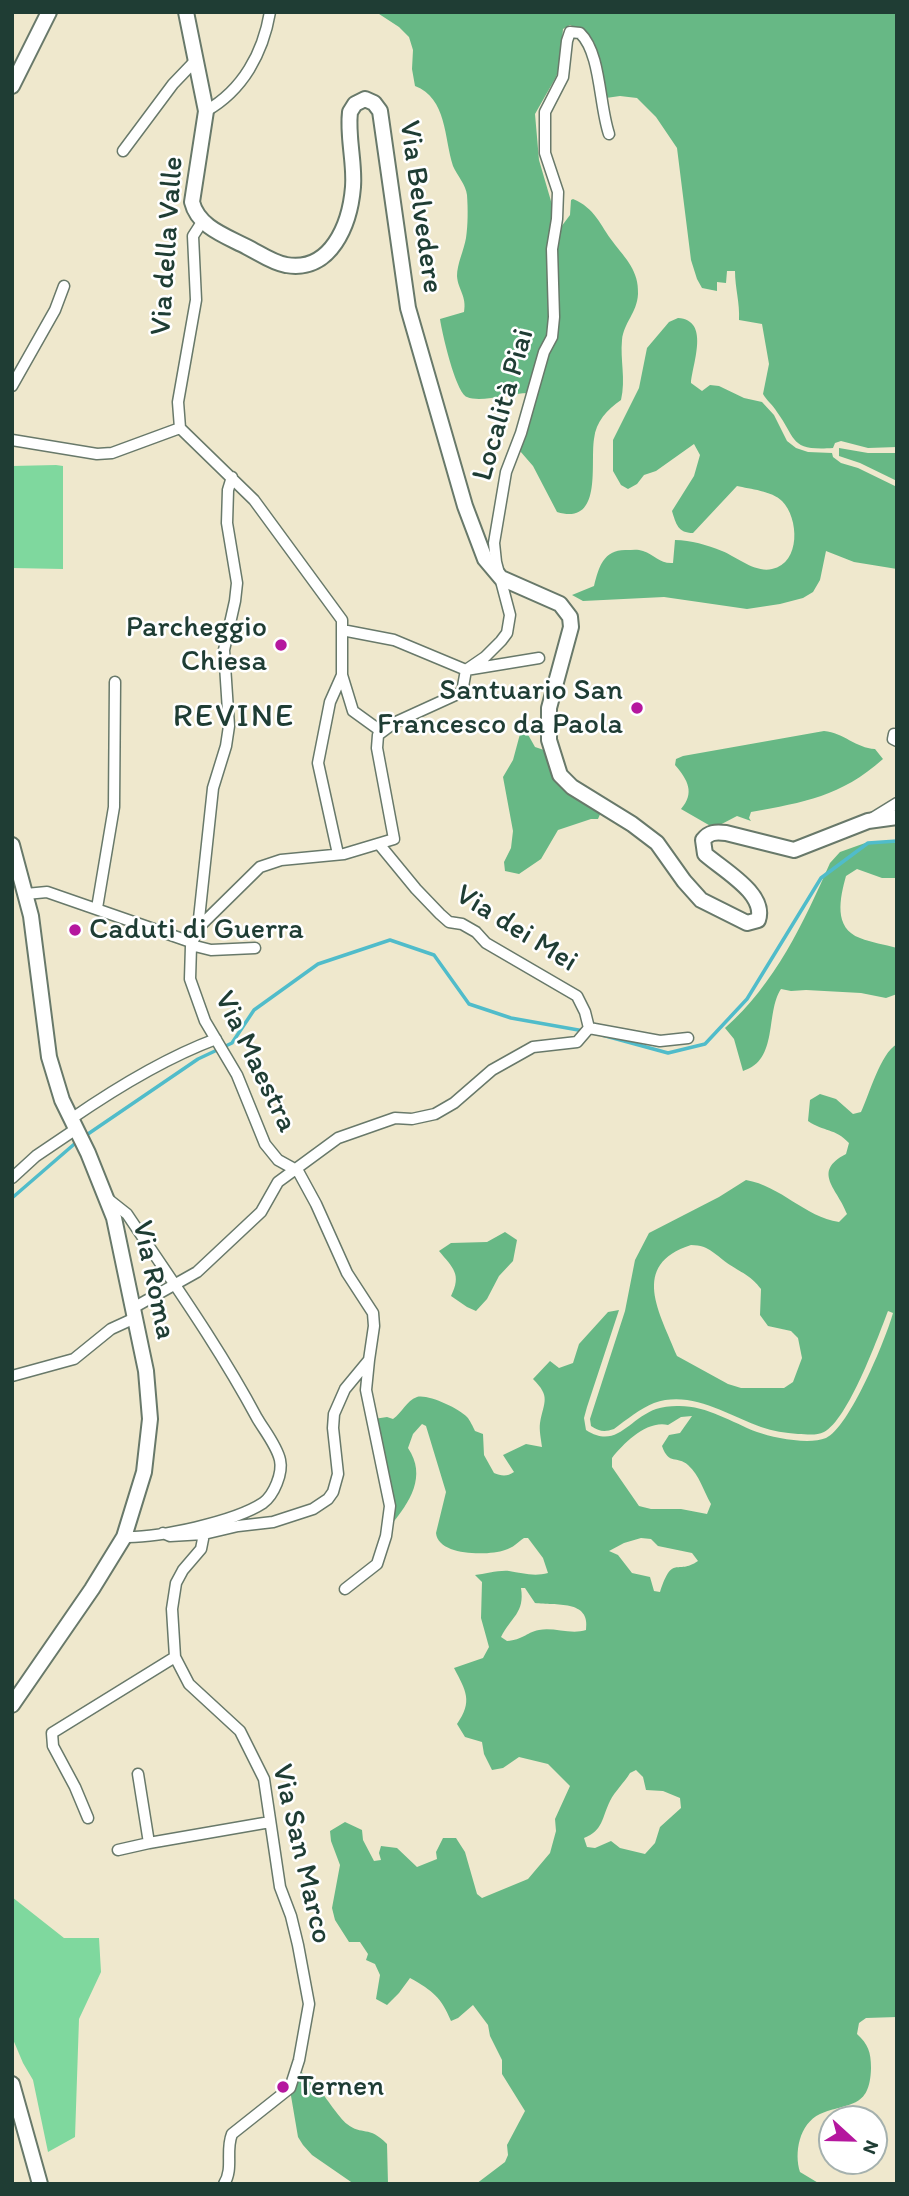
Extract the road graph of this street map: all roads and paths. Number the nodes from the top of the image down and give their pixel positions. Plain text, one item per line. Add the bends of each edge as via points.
1 (49, 12) edge
2 (186, 12) edge
3 (270, 12) edge
4 (196, 60) junction
5 (12, 86) edge
6 (206, 111) junction
7 (609, 134) dead end
8 (123, 151) dead end
9 (202, 222) junction
10 (64, 286) dead end
11 (12, 386) edge
12 (180, 428) junction
13 (12, 440) edge
14 (232, 477) junction
15 (501, 578) junction
16 (342, 630) junction
17 (539, 658) dead end
18 (466, 670) junction
19 (342, 675) junction
20 (115, 682) dead end
21 (382, 732) junction
22 (897, 803) edge
23 (897, 817) edge
24 (868, 821) junction
25 (12, 845) edge
26 (379, 845) junction
27 (338, 854) junction
28 (15, 867) edge
29 (26, 894) junction
30 (97, 908) junction
31 (198, 928) junction
32 (191, 944) junction
33 (255, 948) dead end
34 (587, 1030) junction
35 (688, 1038) dead end
36 (218, 1042) junction
37 (75, 1127) junction
38 (295, 1169) junction
39 (12, 1178) edge
40 (107, 1198) junction
41 (175, 1286) junction
42 (134, 1313) junction
43 (369, 1360) junction
44 (12, 1376) edge
45 (163, 1533) junction
46 (204, 1534) junction
47 (124, 1537) junction
48 (345, 1589) dead end
49 (175, 1657) junction
50 (12, 1705) edge
51 (138, 1774) dead end
52 (88, 1818) dead end
53 (270, 1822) junction
54 (149, 1843) junction
55 (118, 1850) dead end
56 (12, 2084) edge
57 (40, 2184) edge
58 (224, 2184) edge

1 - 5 street
2 - 4 street, Via della Valle
3 - 6 street via 262,46 251,67 227,97
4 - 6 street, Via della Valle
4 - 8 street
6 - 9 street, Via della Valle via 192,201
7 - 15 street, Località Piai via 589,42 580,33 570,32 563,77 545,112 545,153 558,192 552,250 552,337 506,472 494,543
9 - 12 street, Via della Valle via 193,236 197,300 180,391
9 - 15 street, Via Belvedere via 285,265 307,266 320,260 341,235 350,205 350,112 365,100 374,103 380,111 408,307 466,506 485,559
10 - 11 street
12 - 13 street via 112,453
12 - 14 street
14 - 16 street via 326,596 342,620
14 - 31 street, Via Maestra via 227,523 237,583 224,650 229,726 213,788
15 - 18 street via 510,615 507,633
15 - 24 street via 560,604 570,617 549,708 549,740 560,775 657,843 701,900 747,923 758,920 761,912 748,889 705,854 707,834 726,833 793,850
16 - 18 street via 394,640
16 - 19 street
17 - 18 street
18 - 21 street via 462,692
19 - 21 street via 353,711
19 - 27 street via 330,702 318,763
20 - 30 street via 114,807
21 - 26 street via 377,748 394,839
22 - 24 street
23 - 24 street
25 - 28 street, Via Roma
26 - 27 street
26 - 34 street, Via dei Mei via 449,922 476,932 486,943 577,996 586,1012
27 - 31 street via 260,867
28 - 29 street, Via Roma
29 - 30 street via 47,892
29 - 37 street, Via Roma via 48,1057
30 - 32 street
31 - 32 street, Via Maestra
32 - 33 street via 211,950
32 - 36 street, Via Maestra via 190,979 201,1013
34 - 35 street via 660,1041
34 - 38 street via 578,1042 533,1047 492,1070 435,1115 370,1125 338,1138
36 - 37 street via 183,1052 96,1102
36 - 38 street, Via Maestra via 265,1143 278,1160
37 - 39 street
37 - 40 street, Via Roma
38 - 41 street via 278,1182 261,1212 197,1272
38 - 43 street, Via Maestra via 347,1273 373,1313
40 - 41 street via 127,1214
40 - 42 street, Via Roma
41 - 42 street
41 - 45 street via 248,1399 280,1460 278,1479 265,1502 238,1514
42 - 44 street via 74,1359
42 - 47 street, Via Roma via 150,1419 145,1472
43 - 46 street via 345,1389 334,1414 338,1474 328,1499 279,1520
43 - 48 street, Via Maestra via 366,1390 390,1506 377,1564
45 - 46 street
45 - 47 street
46 - 49 street, Via San Marco via 201,1549 183,1570 174,1591
47 - 50 street, Via Roma
49 - 52 street via 52,1733 53,1746
49 - 53 street, Via San Marco via 189,1684 240,1731 264,1779
51 - 54 street
53 - 54 street
53 - 58 street, Via San Marco via 280,1887 291,1916 309,2004 290,2088 232,2134
54 - 55 street
56 - 57 street

